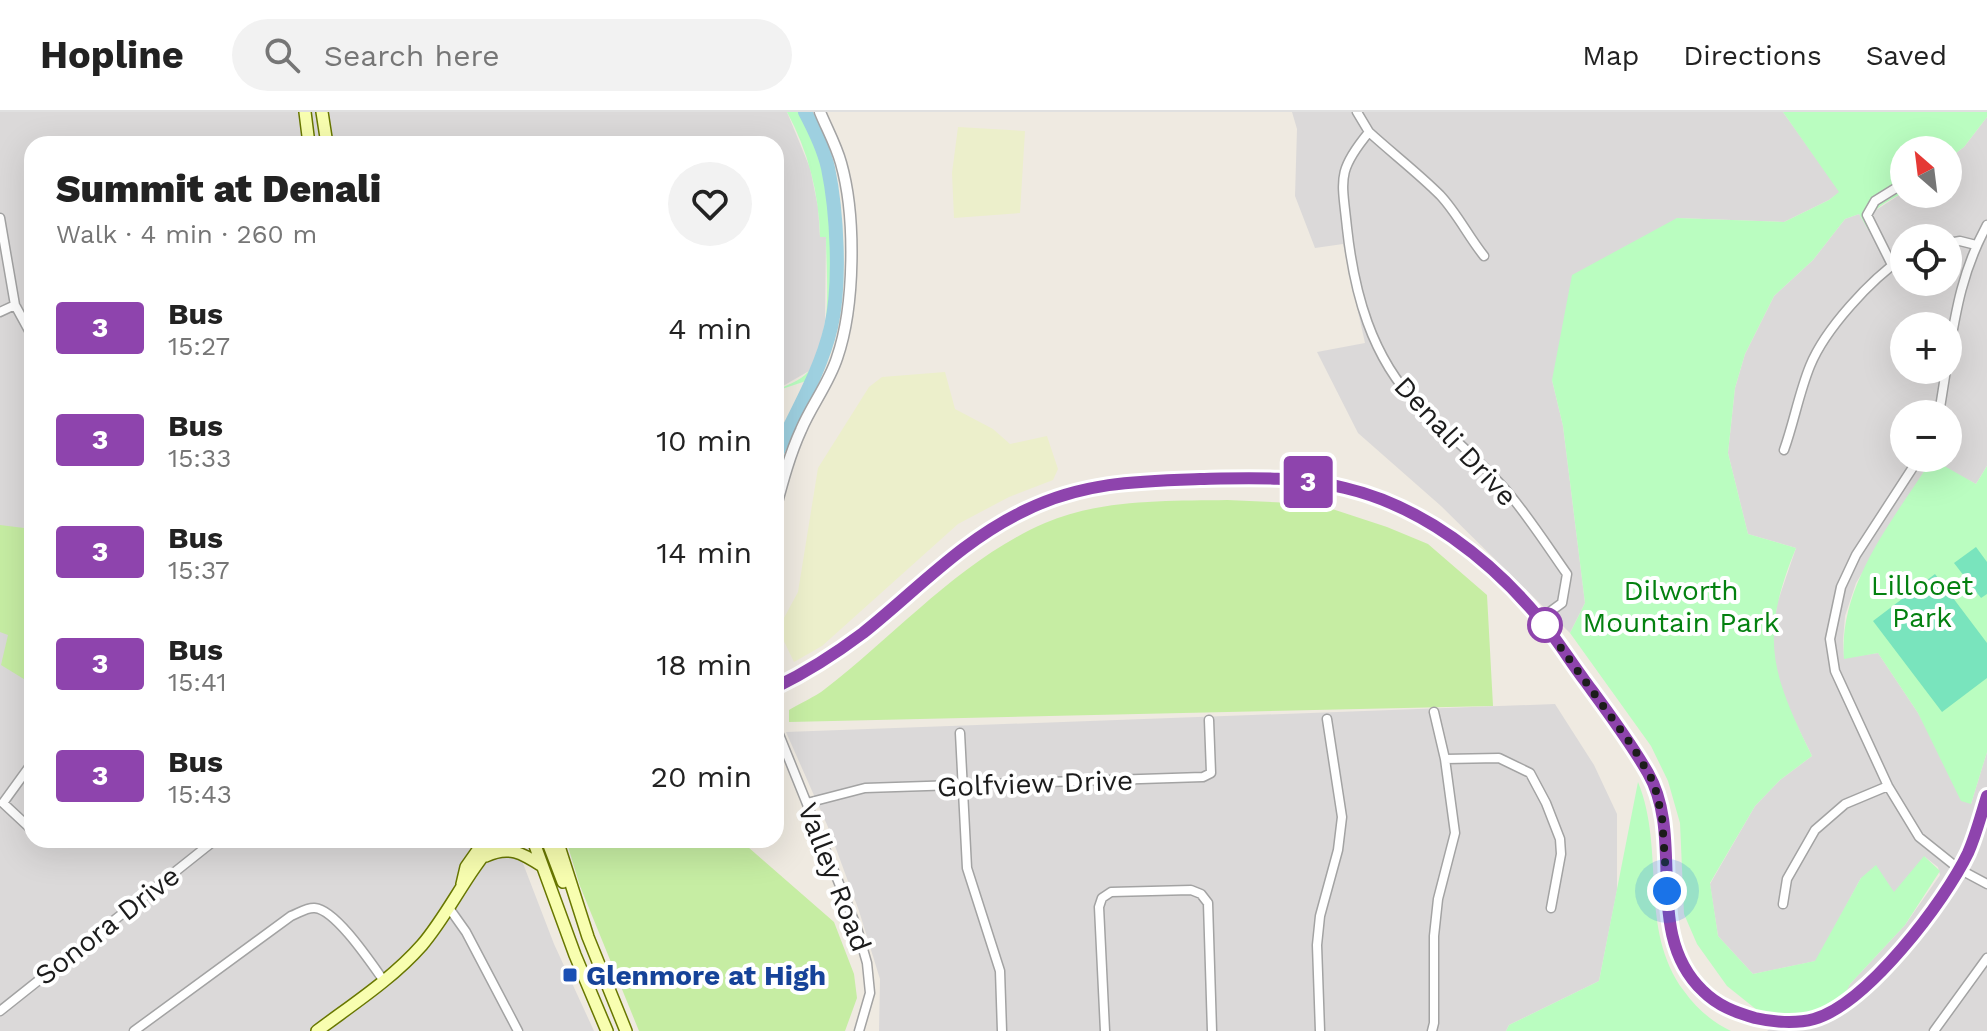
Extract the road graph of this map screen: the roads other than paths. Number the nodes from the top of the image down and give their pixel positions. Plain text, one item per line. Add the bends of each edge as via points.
1 (305, 112) edge
2 (322, 112) edge
3 (820, 112) edge
4 (1357, 112) edge
5 (1369, 132) junction
6 (308, 136) edge
7 (326, 136) edge
8 (1890, 192) edge
9 (0, 218) edge
10 (1987, 225) edge
11 (1962, 242) edge
12 (1976, 245) junction
13 (1484, 256) dead end
14 (1890, 261) edge
15 (1890, 267) edge
16 (15, 305) junction
17 (0, 312) edge
18 (1956, 312) edge
19 (24, 321) edge
20 (1784, 450) dead end
21 (1910, 472) edge
22 (784, 477) edge
23 (1540, 619) junction
24 (784, 683) edge
25 (1434, 712) dead end
26 (1327, 719) dead end
27 (1209, 720) dead end
28 (960, 733) dead end
29 (784, 747) edge
30 (1445, 759) junction
31 (24, 774) edge
32 (963, 785) junction
33 (1888, 786) junction
34 (1987, 796) edge
35 (807, 803) junction
36 (24, 823) edge
37 (205, 848) edge
38 (479, 848) edge
39 (490, 848) edge
40 (536, 848) edge
41 (550, 848) edge
42 (560, 848) edge
43 (482, 858) junction
44 (542, 866) junction
45 (1959, 869) junction
46 (1987, 884) edge
47 (462, 885) junction
48 (1783, 904) dead end
49 (449, 908) junction
50 (1551, 908) dead end
51 (588, 937) junction
52 (1987, 958) edge
53 (384, 981) junction
54 (0, 1011) edge
55 (1815, 1025) edge
56 (134, 1031) edge
57 (317, 1031) edge
58 (518, 1031) edge
59 (607, 1031) edge
60 (626, 1031) edge
61 (859, 1031) edge
62 (1002, 1031) edge
63 (1105, 1031) edge
64 (1212, 1031) edge
65 (1320, 1031) edge
66 (1432, 1031) edge
67 (1934, 1031) edge

1 - 6 main road
2 - 7 main road
3 - 22 street via 847,185 848,314 837,359 801,429
4 - 5 street
5 - 13 street via 1438,194
5 - 23 street, Denali Drive via 1350,155 1342,179 1361,309 1386,363 1415,402 1508,493 1567,574 1562,603
8 - 14 street via 1875,201 1867,215
9 - 16 street
10 - 12 street
11 - 12 street
12 - 18 street
15 - 20 street via 1866,288 1811,363
16 - 17 street
16 - 19 street
21 - 33 street via 1856,555 1841,587 1830,639 1835,671
23 - 24 street via 1451,535 1346,488 1284,478 1130,480 1078,490 985,532 863,633
23 - 55 street via 1654,783 1677,955 1701,990 1728,1011
25 - 30 street
26 - 65 street via 1342,817 1318,930
27 - 32 street, Golfview Drive via 1211,773 1203,777
28 - 32 street
29 - 35 street, Valley Road
30 - 50 street via 1499,758 1530,773 1560,839
30 - 66 street via 1455,833 1435,924
31 - 36 street via 3,803
32 - 35 street, Golfview Drive via 865,788
32 - 62 street via 967,868 1000,971
33 - 45 street via 1919,837
33 - 48 street via 1845,804 1815,830 1787,879
34 - 45 street
35 - 61 street, Valley Road via 867,963 870,993
37 - 54 street, Sonora Drive
38 - 47 main road via 466,867
39 - 43 main road
40 - 44 main road
41 - 51 main road
42 - 51 main road
43 - 44 main road via 513,850
43 - 47 main road
44 - 59 main road
45 - 46 street
45 - 55 street via 1883,971
47 - 49 main road
49 - 53 main road via 423,944
49 - 58 street
51 - 60 main road
52 - 67 street
53 - 56 street via 325,911 312,907 291,916
53 - 57 main road
63 - 64 street via 1102,898 1111,892 1191,890 1208,903

